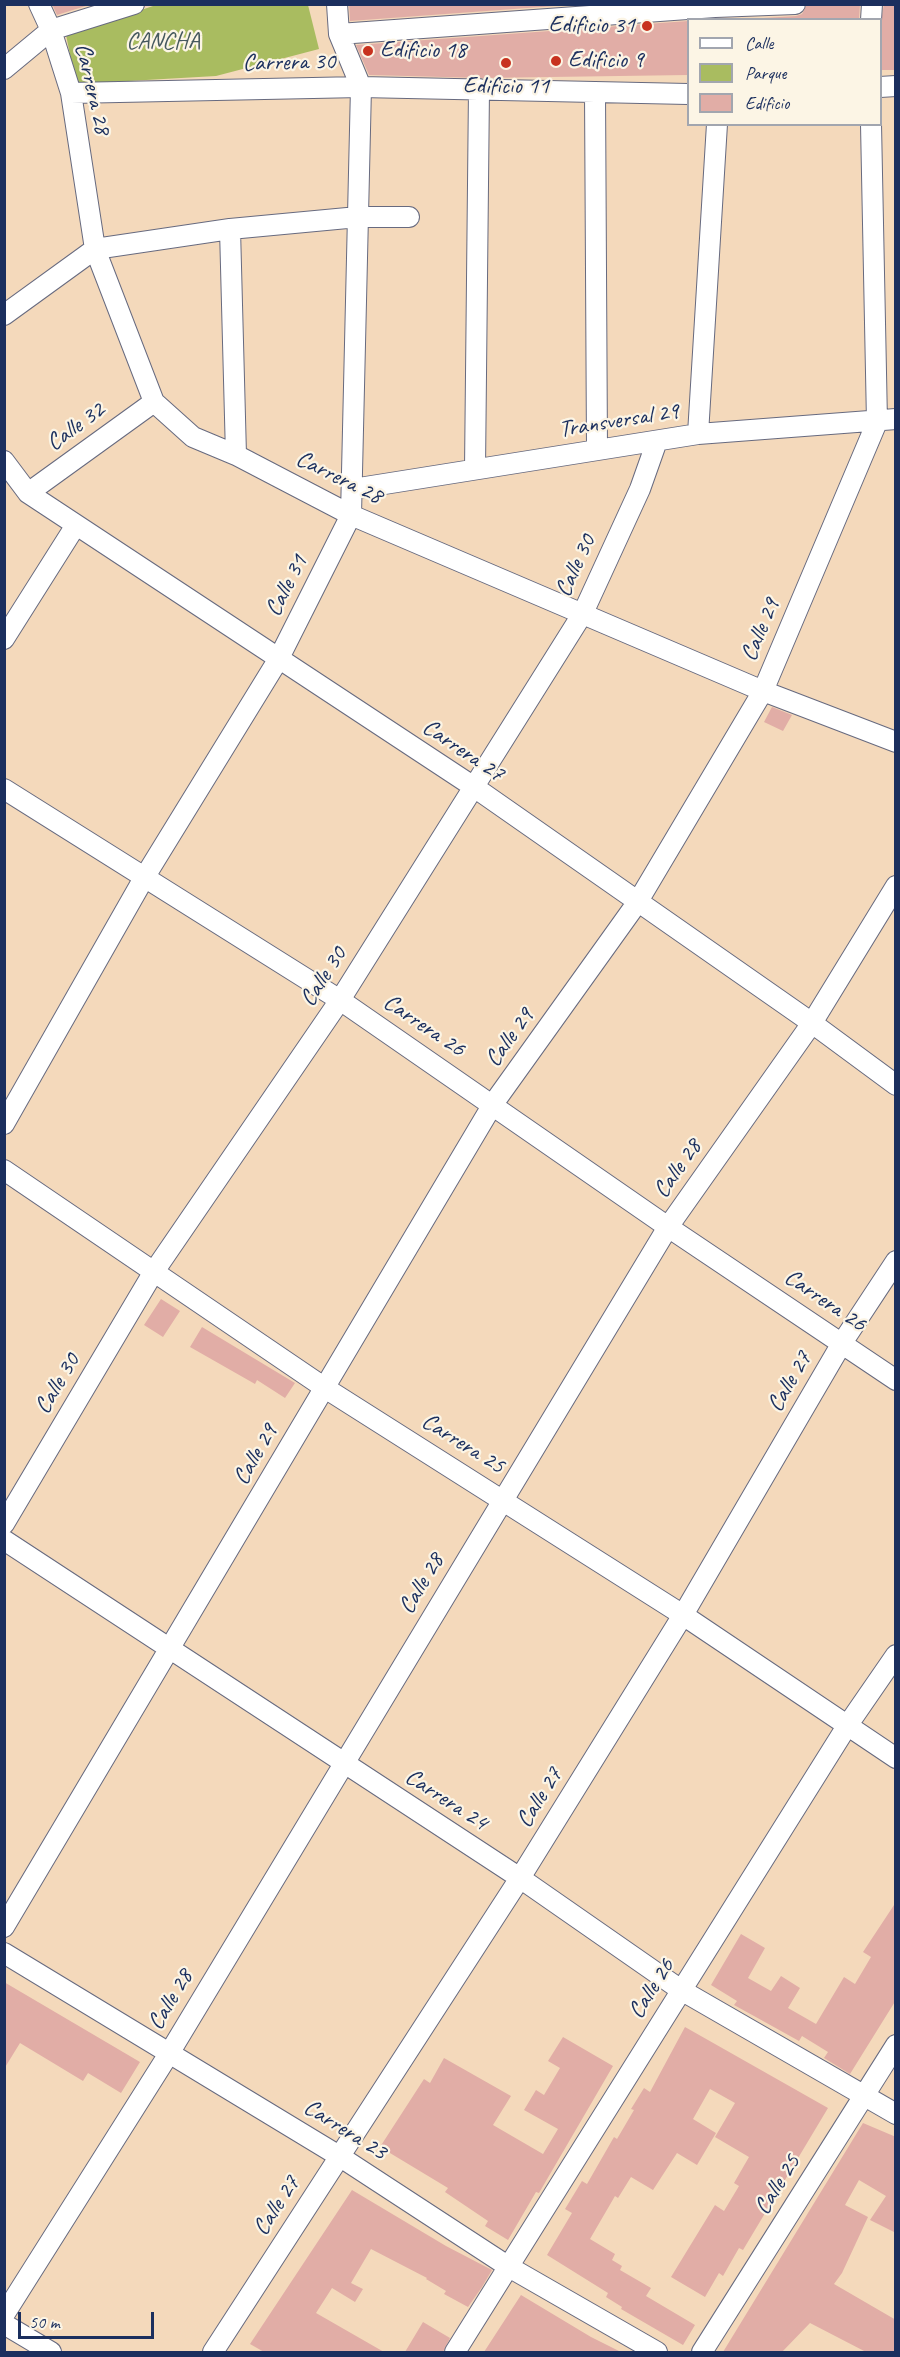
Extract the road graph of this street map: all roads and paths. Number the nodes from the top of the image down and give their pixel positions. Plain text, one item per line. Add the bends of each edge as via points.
1 (39, 4) edge
2 (134, 4) edge
3 (337, 4) edge
4 (795, 4) edge
5 (715, 10) edge
6 (51, 30) junction
7 (339, 34) junction
8 (4, 69) edge
9 (361, 87) junction
10 (479, 89) junction
11 (595, 92) junction
12 (71, 93) junction
13 (687, 94) edge
14 (717, 126) edge
15 (871, 126) edge
16 (358, 217) junction
17 (409, 217) dead end
18 (230, 230) junction
19 (95, 249) junction
20 (4, 315) edge
21 (154, 402) junction
22 (886, 421) edge
23 (698, 434) junction
24 (657, 441) junction
25 (597, 450) junction
26 (236, 454) junction
27 (4, 461) edge
28 (475, 470) junction
29 (352, 489) junction
30 (28, 493) junction
31 (351, 515) junction
32 (76, 525) junction
33 (583, 613) junction
34 (4, 639) edge
35 (278, 660) junction
36 (763, 691) junction
37 (896, 742) edge
38 (474, 787) junction
39 (4, 789) edge
40 (144, 878) junction
41 (896, 886) edge
42 (637, 903) junction
43 (340, 1000) junction
44 (812, 1023) junction
45 (896, 1085) edge
46 (493, 1104) junction
47 (4, 1124) edge
48 (4, 1170) edge
49 (668, 1227) junction
50 (896, 1261) edge
51 (153, 1273) junction
52 (842, 1343) junction
53 (896, 1380) edge
54 (325, 1388) junction
55 (503, 1500) junction
56 (4, 1524) edge
57 (4, 1540) edge
58 (683, 1615) junction
59 (171, 1649) junction
60 (896, 1655) edge
61 (847, 1726) junction
62 (896, 1758) edge
63 (343, 1763) junction
64 (520, 1878) junction
65 (4, 1927) edge
66 (4, 1953) edge
67 (681, 1990) junction
68 (896, 2045) edge
69 (170, 2052) junction
70 (864, 2097) junction
71 (896, 2114) edge
72 (339, 2156) junction
73 (509, 2267) junction
74 (4, 2315) edge
75 (4, 2324) edge
76 (51, 2352) edge
77 (213, 2352) edge
78 (455, 2352) edge
79 (657, 2352) edge
80 (702, 2352) edge

1 - 6 street, Carrera 28
2 - 6 street
3 - 7 street, Calle 31
4 - 5 street
5 - 7 street
6 - 8 street
6 - 12 street, Carrera 28
7 - 9 street, Calle 31
9 - 10 street, Carrera 30
9 - 12 street, Carrera 30
9 - 16 street, Calle 31
10 - 11 street, Carrera 30
10 - 28 street
11 - 13 street, Carrera 30
11 - 25 street
12 - 19 street, Carrera 28
14 - 23 street
15 - 22 street, Calle 29
16 - 17 street
16 - 18 street
16 - 29 street, Calle 31
18 - 19 street
18 - 26 street
19 - 20 street
19 - 21 street, Carrera 28
21 - 26 street, Carrera 28 via 194,437
21 - 30 street, Calle 32
22 - 23 street, Transversal 29
22 - 36 street, Calle 29
23 - 24 street, Transversal 29
24 - 25 street, Transversal 29
24 - 33 street, Calle 30 via 640,489
25 - 28 street, Transversal 29
26 - 31 street, Carrera 28
27 - 30 street, Carrera 27
28 - 29 street, Transversal 29
29 - 31 street, Calle 31
30 - 32 street, Carrera 27
31 - 33 street, Carrera 28
31 - 35 street, Calle 31
32 - 34 street
32 - 35 street, Carrera 27
33 - 36 street, Carrera 28
33 - 38 street, Calle 30
35 - 38 street, Carrera 27
35 - 40 street, Calle 31
36 - 37 street, Carrera 28
36 - 42 street, Calle 29
38 - 42 street, Carrera 27
38 - 43 street, Calle 30
39 - 40 street, Carrera 26
40 - 43 street, Carrera 26
40 - 47 street, Calle 31
41 - 44 street, Calle 28
42 - 44 street, Carrera 27
42 - 46 street, Calle 29
43 - 46 street, Carrera 26
43 - 51 street, Calle 30
44 - 45 street, Carrera 27
44 - 49 street, Calle 28
46 - 49 street, Carrera 26
46 - 54 street, Calle 29
48 - 51 street, Carrera 25
49 - 52 street, Carrera 26
49 - 55 street, Calle 28
50 - 52 street, Calle 27
51 - 54 street, Carrera 25
51 - 56 street, Calle 30
52 - 53 street, Carrera 26
52 - 58 street, Calle 27
54 - 55 street, Carrera 25
54 - 59 street, Calle 29
55 - 58 street, Carrera 25
55 - 63 street, Calle 28
57 - 59 street, Carrera 24
58 - 61 street, Carrera 25
58 - 64 street, Calle 27
59 - 63 street, Carrera 24
59 - 65 street, Calle 29
60 - 61 street, Calle 26
61 - 62 street, Carrera 25
61 - 67 street, Calle 26
63 - 64 street, Carrera 24
63 - 69 street, Calle 28
64 - 67 street, Carrera 24
64 - 72 street, Calle 27
66 - 69 street, Carrera 23
67 - 70 street, Carrera 24
67 - 73 street, Calle 26
68 - 70 street, Calle 25
69 - 72 street, Carrera 23
69 - 74 street, Calle 28
70 - 71 street, Carrera 24
70 - 80 street, Calle 25
72 - 73 street, Carrera 23
72 - 77 street, Calle 27
73 - 78 street, Calle 26
73 - 79 street, Carrera 23
75 - 76 street

